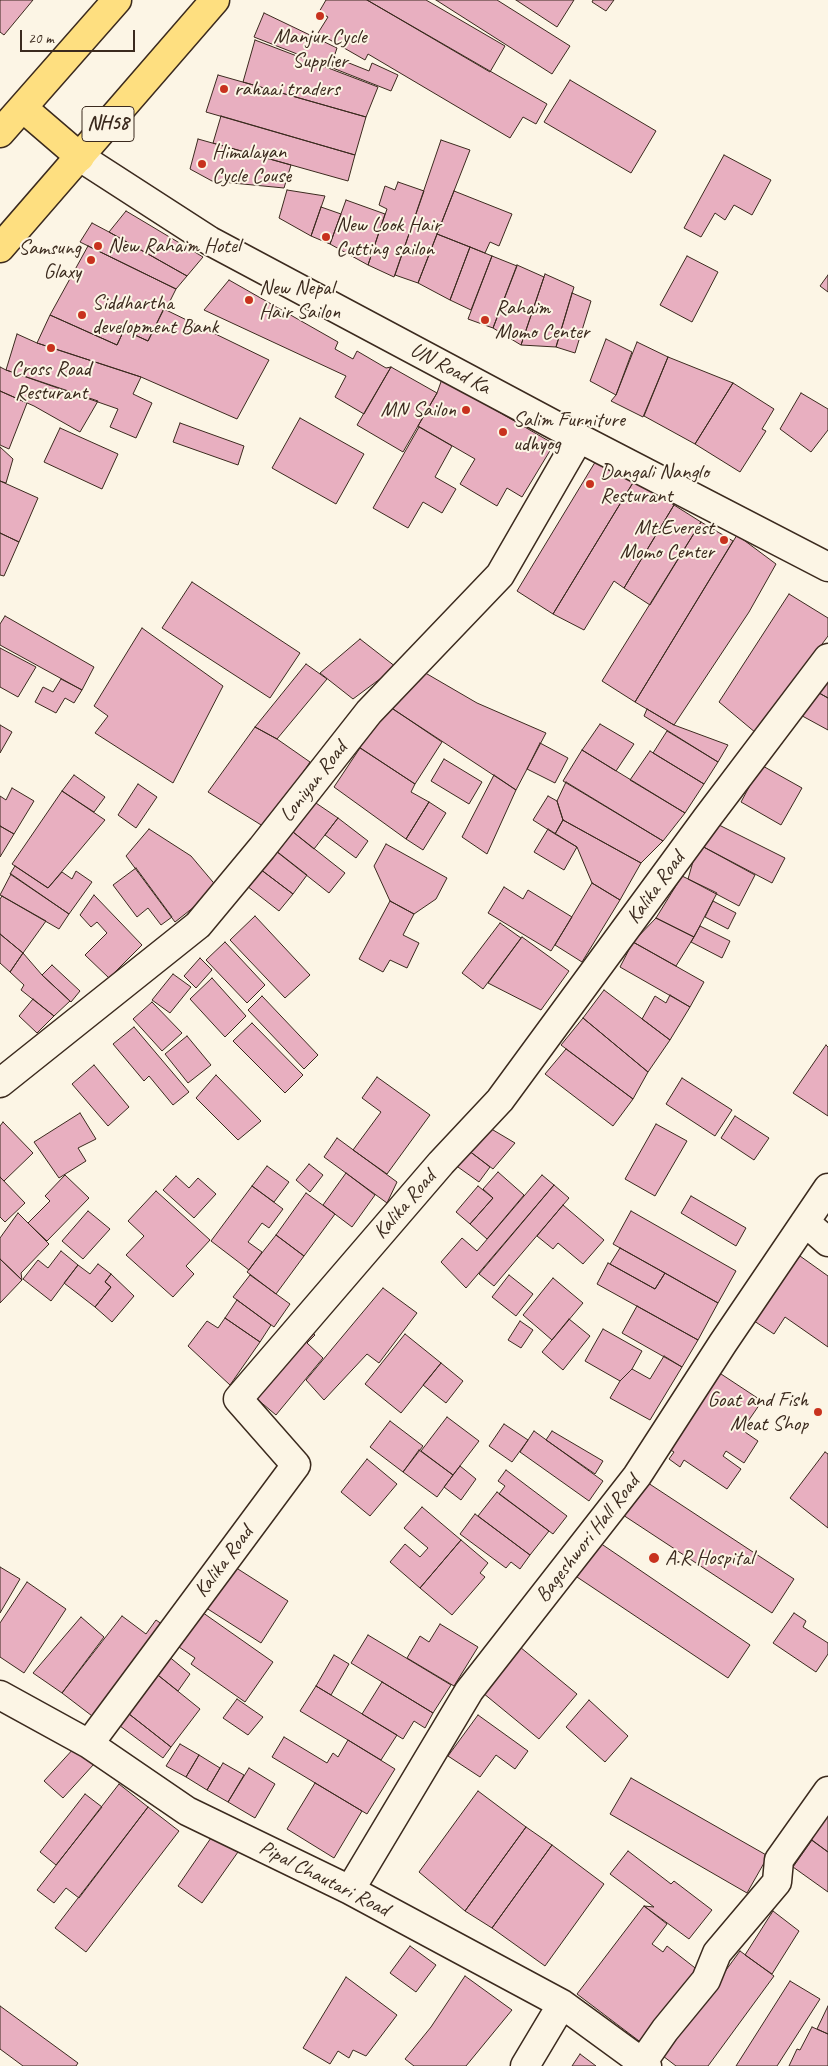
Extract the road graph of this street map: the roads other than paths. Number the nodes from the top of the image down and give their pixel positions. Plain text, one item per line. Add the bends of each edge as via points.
1 (117, 0) edge
2 (215, 0) edge
3 (23, 108) junction
4 (0, 133) edge
5 (80, 157) junction
6 (0, 248) edge
7 (579, 438) junction
8 (828, 567) edge
9 (828, 658) edge
10 (0, 1084) edge
11 (828, 1188) edge
12 (805, 1222) junction
13 (828, 1242) edge
14 (0, 1695) edge
15 (89, 1744) junction
16 (828, 1791) edge
17 (350, 1890) junction
18 (562, 2004) junction
19 (645, 2064) edge
20 (524, 2066) edge

1 - 3 main road
2 - 5 main road, NH58
3 - 4 main road
3 - 5 main road
5 - 6 main road, NH58
5 - 7 street, UN Road Ka via 210,241
7 - 8 street, UN Road Ka
7 - 10 street, Loniyan Road via 500,575 369,712 198,925
9 - 15 street, Kalika Road via 500,1100 441,1163 238,1400 296,1465
11 - 12 street, Bageshwori Hall Road
12 - 13 street
12 - 17 street, Bageshwori Hall Road via 637,1476 469,1691
14 - 15 street, Pipal Chautari Road
15 - 17 street, Pipal Chautari Road via 187,1811
16 - 19 street via 779,1860 778,1882 717,1953 706,1980 665,2030
17 - 18 street, Pipal Chautari Road
18 - 19 street, Pipal Chautari Road
18 - 20 street

